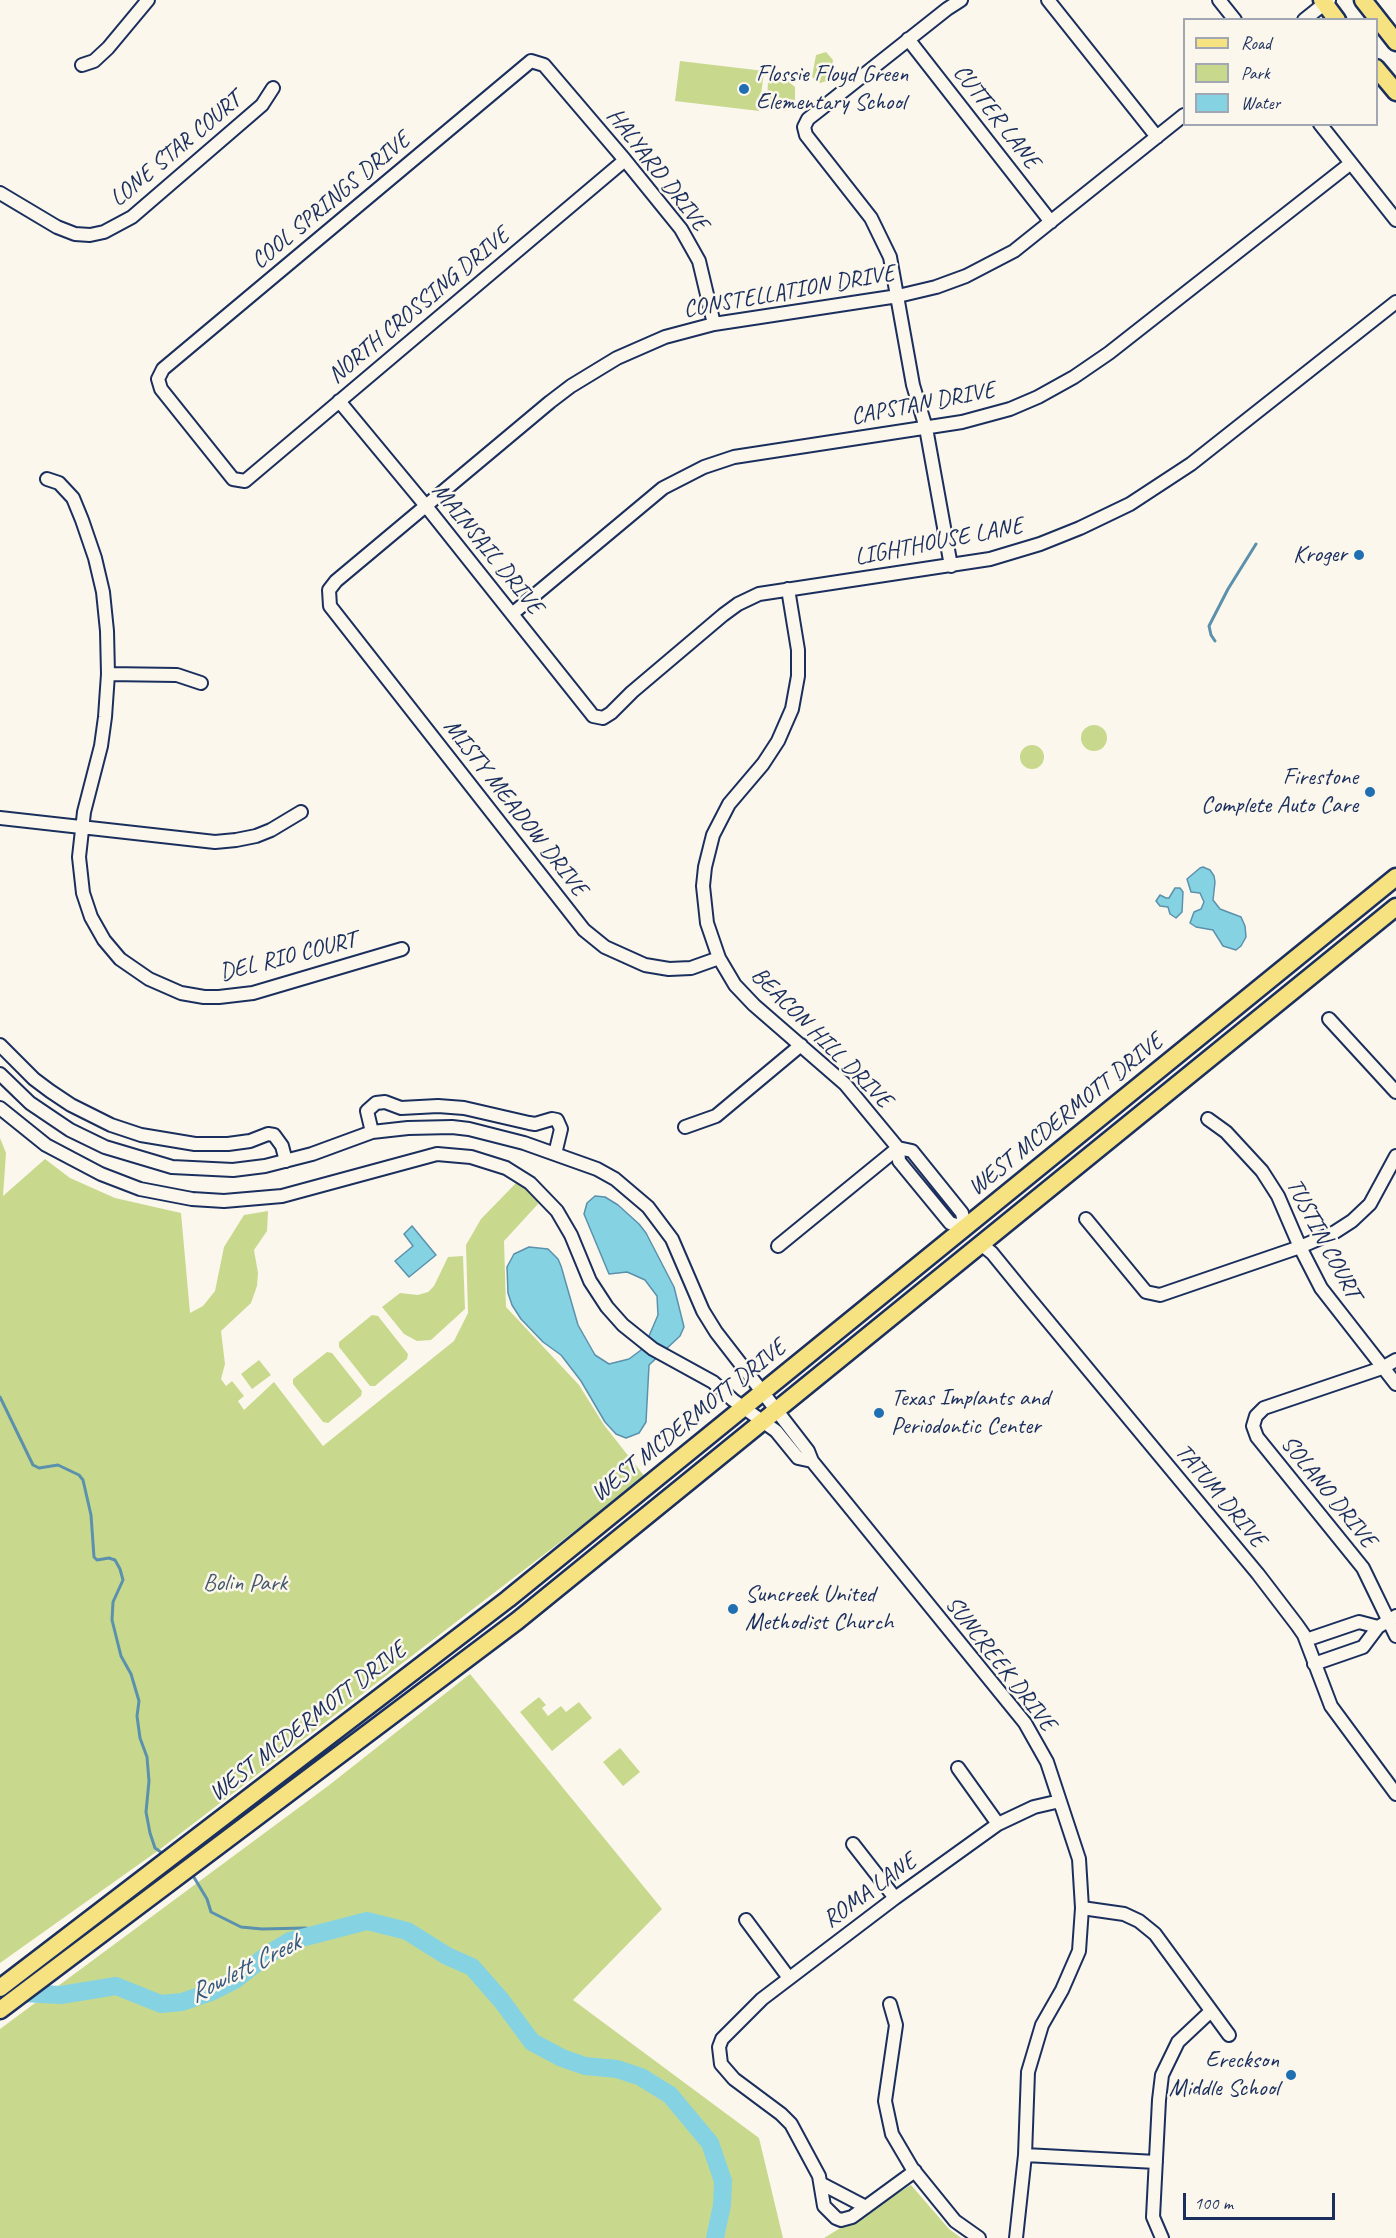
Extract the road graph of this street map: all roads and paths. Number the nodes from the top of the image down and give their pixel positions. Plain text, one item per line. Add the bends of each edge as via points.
1 (148, 0) edge
2 (961, 0) edge
3 (1048, 0) edge
4 (1219, 0) edge
5 (1363, 0) edge
6 (1325, 1) edge
7 (1233, 18) edge
8 (1306, 18) edge
9 (1336, 18) edge
10 (1377, 18) edge
11 (1378, 19) edge
12 (908, 39) junction
13 (1396, 42) edge
14 (536, 61) joint
15 (82, 65) dead end
16 (1378, 69) edge
17 (273, 88) dead end
18 (1396, 92) edge
19 (1183, 117) edge
20 (1322, 126) edge
21 (1157, 137) junction
22 (625, 160) junction
23 (1351, 163) junction
24 (0, 193) edge
25 (1396, 220) edge
26 (1051, 222) junction
27 (898, 296) junction
28 (1396, 302) edge
29 (714, 324) junction
30 (339, 401) junction
31 (926, 428) junction
32 (46, 479) dead end
33 (241, 482) joint
34 (426, 506) junction
35 (951, 566) junction
36 (788, 589) junction
37 (328, 595) joint
38 (512, 614) junction
39 (108, 675) junction
40 (201, 683) dead end
41 (603, 718) joint
42 (301, 812) dead end
43 (0, 818) edge
44 (82, 827) junction
45 (1396, 877) edge
46 (1396, 907) edge
47 (402, 949) dead end
48 (718, 958) junction
49 (1329, 1019) dead end
50 (0, 1045) edge
51 (801, 1045) junction
52 (0, 1074) edge
53 (1396, 1092) edge
54 (0, 1108) edge
55 (1208, 1119) dead end
56 (685, 1127) dead end
57 (372, 1132) junction
58 (898, 1148) junction
59 (555, 1154) junction
60 (1396, 1156) edge
61 (286, 1161) junction
62 (1086, 1218) dead end
63 (965, 1228) junction
64 (981, 1244) junction
65 (778, 1246) dead end
66 (1300, 1247) junction
67 (1396, 1360) edge
68 (1382, 1368) junction
69 (1396, 1384) edge
70 (763, 1391) junction
71 (744, 1407) junction
72 (777, 1410) junction
73 (763, 1421) junction
74 (812, 1461) junction
75 (1388, 1621) edge
76 (1396, 1636) edge
77 (1306, 1641) junction
78 (1314, 1664) junction
79 (958, 1768) dead end
80 (1396, 1794) edge
81 (1060, 1801) junction
82 (998, 1824) junction
83 (852, 1844) dead end
84 (895, 1898) junction
85 (1082, 1908) junction
86 (746, 1920) dead end
87 (789, 1978) junction
88 (0, 1988) edge
89 (890, 2004) dead end
90 (0, 2010) edge
91 (1211, 2011) junction
92 (1229, 2035) dead end
93 (1025, 2154) junction
94 (1155, 2162) junction
95 (915, 2171) junction
96 (822, 2184) junction
97 (866, 2207) junction
98 (979, 2238) edge
99 (1016, 2238) edge
100 (1162, 2238) edge

1 - 15 street via 108,48 94,61
2 - 12 street
3 - 21 street
4 - 7 street
5 - 10 main road
6 - 8 street
6 - 9 main road
11 - 13 main road
12 - 26 street, CUTTER LANE
12 - 27 street via 808,119 804,127 806,135 882,236
14 - 22 street, HALYARD DRIVE via 544,65
14 - 33 street, COOL SPRINGS DRIVE via 526,63 163,369 158,379 161,389 230,476
16 - 18 main road
17 - 24 street, LONE STAR COURT via 262,105 132,217 104,232 75,234
19 - 21 street, CONSTELLATION DRIVE
20 - 23 street
21 - 26 street, CONSTELLATION DRIVE
22 - 29 street, HALYARD DRIVE via 692,245
22 - 30 street, NORTH CROSSING DRIVE
23 - 25 street
23 - 31 street, CAPSTAN DRIVE via 1074,377 1010,409
26 - 27 street, CONSTELLATION DRIVE via 991,264 966,276
27 - 29 street, CONSTELLATION DRIVE
27 - 31 street via 912,385
28 - 35 street, LIGHTHOUSE LANE via 1191,464 1136,500 1040,544
29 - 34 street, CONSTELLATION DRIVE via 644,345 578,381
30 - 33 street, NORTH CROSSING DRIVE
30 - 34 street, MAINSAIL DRIVE
31 - 35 street
31 - 38 street, CAPSTAN DRIVE via 734,457 704,466 663,488
32 - 39 street, DEL RIO COURT via 59,483 73,498 92,549 103,592
34 - 37 street, CONSTELLATION DRIVE via 336,581
34 - 38 street, MAINSAIL DRIVE
35 - 36 street, LIGHTHOUSE LANE
36 - 41 street, LIGHTHOUSE LANE via 759,594 738,604
36 - 48 street, BEACON HILL DRIVE via 798,650 792,709 764,764 729,804 713,836 705,867 704,904
37 - 48 street, MISTY MEADOW DRIVE via 330,606 584,930 604,947 645,965 691,968
38 - 41 street, MAINSAIL DRIVE via 590,712
39 - 40 street via 177,675
39 - 44 street, DEL RIO COURT via 100,746
42 - 44 street via 256,836 214,842
43 - 44 street
44 - 47 street, DEL RIO COURT via 80,880 97,929 129,967 169,989 204,997 252,993
45 - 63 main road, WEST MCDERMOTT DRIVE
46 - 64 main road, WEST MCDERMOTT DRIVE
48 - 51 street, BEACON HILL DRIVE via 754,1005
49 - 53 street
50 - 61 street via 70,1106 111,1125 141,1135 195,1144 228,1144 274,1135
51 - 56 street via 716,1116
51 - 58 street, BEACON HILL DRIVE via 845,1084
52 - 61 street, SUNCREEK DRIVE via 30,1103 70,1131 142,1160 172,1167 233,1170
54 - 71 street, SUNCREEK DRIVE via 46,1145 101,1174 140,1189 192,1198 224,1201 282,1196 437,1154 495,1163 530,1183 551,1203 566,1226 584,1270 615,1316 638,1338 713,1382
55 - 66 street, TUSTIN COURT via 1226,1132 1262,1171 1278,1196
57 - 59 street, SUNCREEK DRIVE via 430,1127 469,1129
57 - 59 street via 367,1111 376,1103 401,1108 464,1108 535,1124 557,1120 561,1129
57 - 61 street, SUNCREEK DRIVE
58 - 63 street, BEACON HILL DRIVE via 912,1151 962,1213
58 - 65 street
59 - 70 street, SUNCREEK DRIVE via 606,1174 648,1207 676,1246 709,1322
60 - 66 street via 1370,1204 1335,1232
62 - 66 street via 1146,1292 1155,1295
63 - 64 main road
63 - 70 main road, WEST MCDERMOTT DRIVE
64 - 72 main road, WEST MCDERMOTT DRIVE
64 - 77 street, TATUM DRIVE via 1258,1574
66 - 68 street, TUSTIN COURT via 1321,1288
67 - 68 street
68 - 69 street, TUSTIN COURT
68 - 75 street, SOLANO DRIVE via 1264,1408 1253,1426 1257,1437 1363,1568
70 - 71 main road, WEST MCDERMOTT DRIVE
70 - 72 street, SUNCREEK DRIVE
71 - 73 street, SUNCREEK DRIVE
71 - 88 main road, WEST MCDERMOTT DRIVE via 508,1599
72 - 73 main road, WEST MCDERMOTT DRIVE
72 - 74 street, SUNCREEK DRIVE
73 - 74 street, SUNCREEK DRIVE via 798,1458
73 - 90 main road, WEST MCDERMOTT DRIVE via 517,1621
74 - 81 street, SUNCREEK DRIVE via 1025,1723 1047,1762
75 - 76 street, SOLANO DRIVE
75 - 77 street via 1359,1622
75 - 78 street via 1363,1647
77 - 78 street, TATUM DRIVE
78 - 80 street, TATUM DRIVE via 1331,1706
79 - 82 street
81 - 82 street, ROMA LANE via 1035,1807
81 - 85 street, SUNCREEK DRIVE via 1079,1859
82 - 84 street, ROMA LANE
83 - 84 street
84 - 87 street, ROMA LANE
85 - 91 street via 1124,1914 1139,1921 1155,1934
85 - 93 street, SUNCREEK DRIVE via 1079,1951 1042,2025 1028,2073
86 - 87 street
87 - 96 street, ROMA LANE via 722,2039 721,2064 791,2124
89 - 95 street via 896,2025 885,2101 892,2134
91 - 92 street
91 - 94 street via 1178,2043 1162,2075
93 - 94 street
93 - 99 street, SUNCREEK DRIVE
94 - 100 street via 1153,2217
95 - 97 street
95 - 98 street via 955,2221
96 - 97 street
96 - 97 street via 825,2206 836,2218 852,2217

